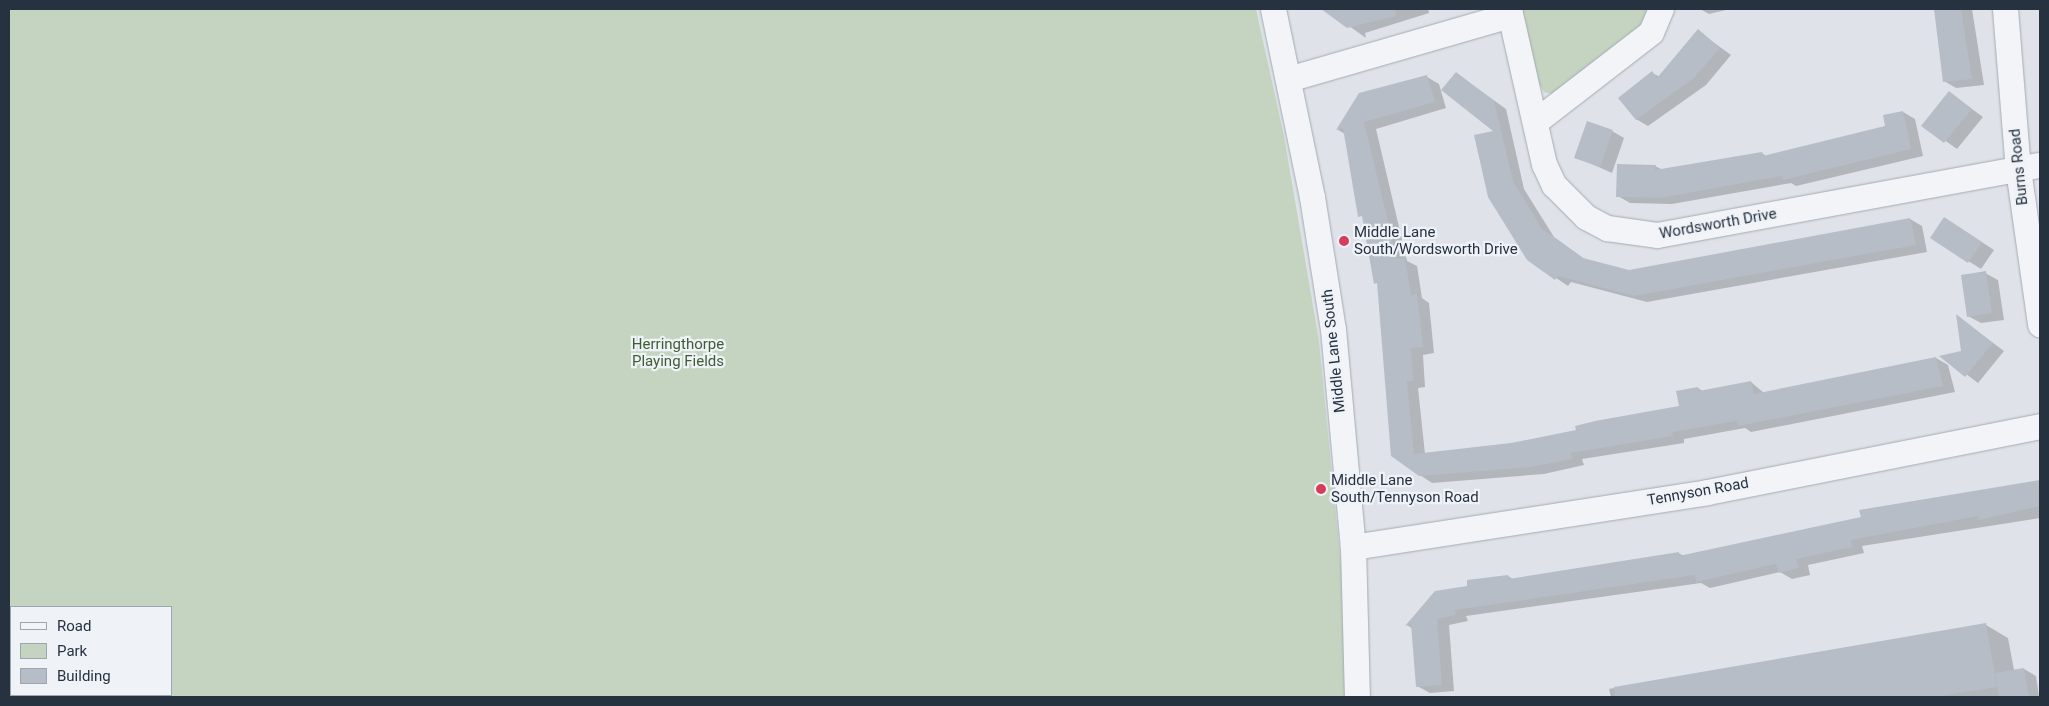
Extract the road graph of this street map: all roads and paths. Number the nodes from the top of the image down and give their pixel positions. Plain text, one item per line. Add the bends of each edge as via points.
1 (1273, 9) edge
2 (1661, 9) edge
3 (2005, 9) edge
4 (1510, 12) edge
5 (1288, 79) junction
6 (1536, 121) junction
7 (2029, 167) edge
8 (2040, 324) edge
9 (2040, 426) edge
10 (1353, 547) junction
11 (1357, 697) edge

1 - 5 street, Middle Lane South
2 - 6 street via 1651,32
3 - 7 street, Burns Road
4 - 5 street
4 - 6 street, Wordsworth Drive
5 - 10 street, Middle Lane South via 1333,329
6 - 7 street, Wordsworth Drive via 1544,164 1569,203 1607,228 1631,234 1666,233
7 - 8 street, Burns Road
9 - 10 street, Tennyson Road via 1706,492
10 - 11 street, Middle Lane South

